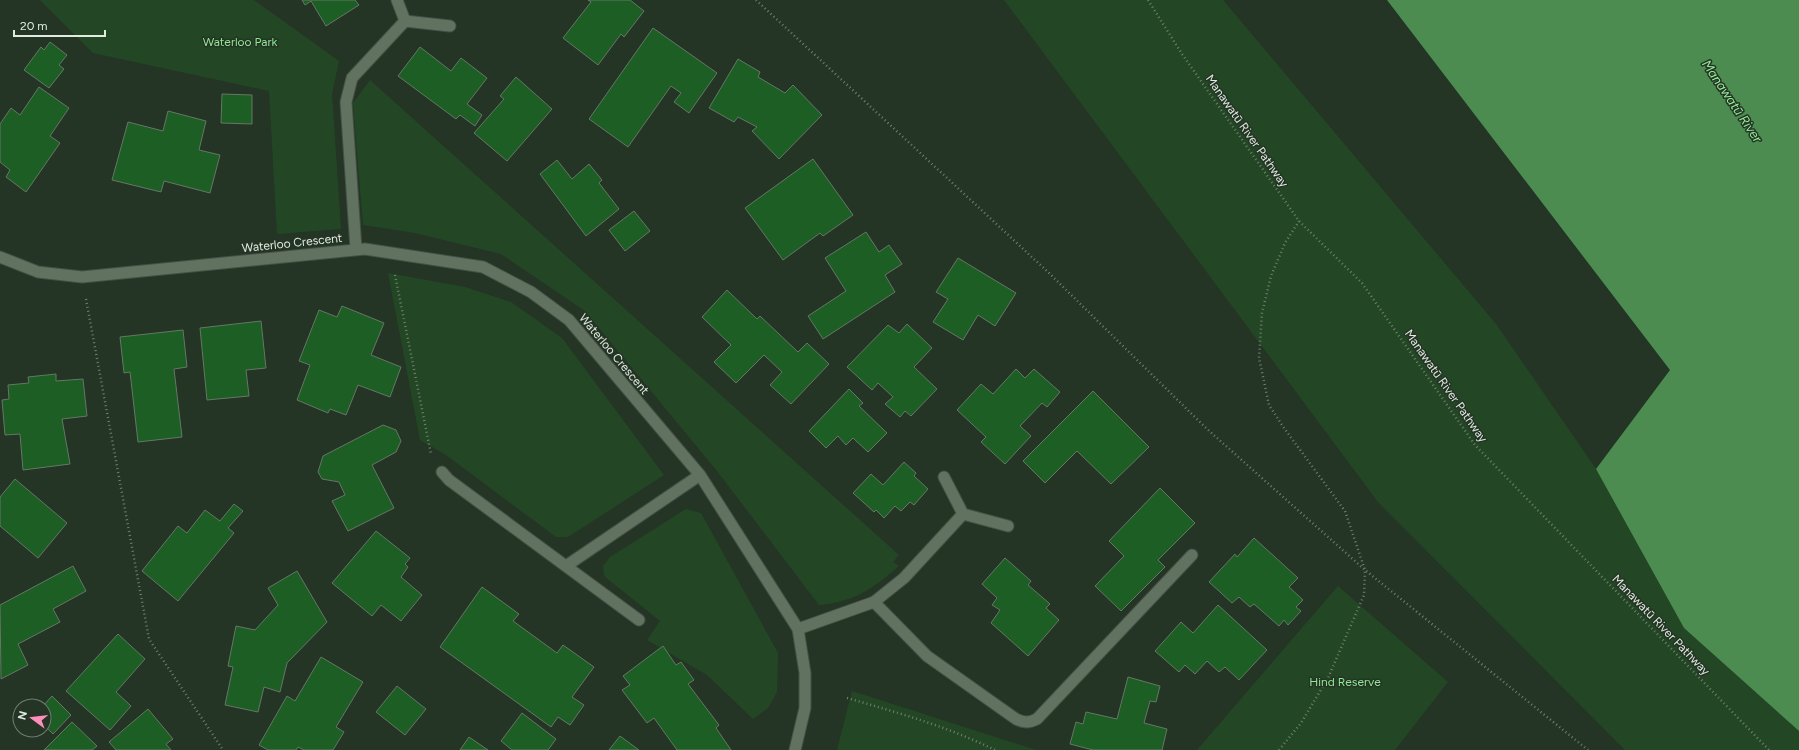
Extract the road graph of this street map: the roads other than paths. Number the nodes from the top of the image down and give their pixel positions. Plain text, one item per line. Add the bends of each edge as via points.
1 (398, 0) edge
2 (405, 21) junction
3 (450, 26) dead end
4 (356, 249) junction
5 (0, 257) edge
6 (442, 472) dead end
7 (700, 475) junction
8 (944, 477) dead end
9 (963, 514) junction
10 (1008, 526) dead end
11 (1192, 555) dead end
12 (566, 566) junction
13 (874, 602) junction
14 (639, 620) dead end
15 (798, 629) junction
16 (795, 750) edge

1 - 2 street
2 - 3 street
2 - 4 street via 352,78 346,102
4 - 5 street, Waterloo Crescent via 82,276 38,272
4 - 7 street, Waterloo Crescent via 483,267 531,292 569,320
6 - 12 street via 449,480
7 - 12 street
7 - 15 street, Waterloo Crescent
8 - 9 street
9 - 10 street
9 - 13 street via 904,578
11 - 13 street via 1037,719 1030,722 1016,719 927,656
12 - 14 street
13 - 15 street
15 - 16 street, Waterloo Crescent via 805,673 804,708

